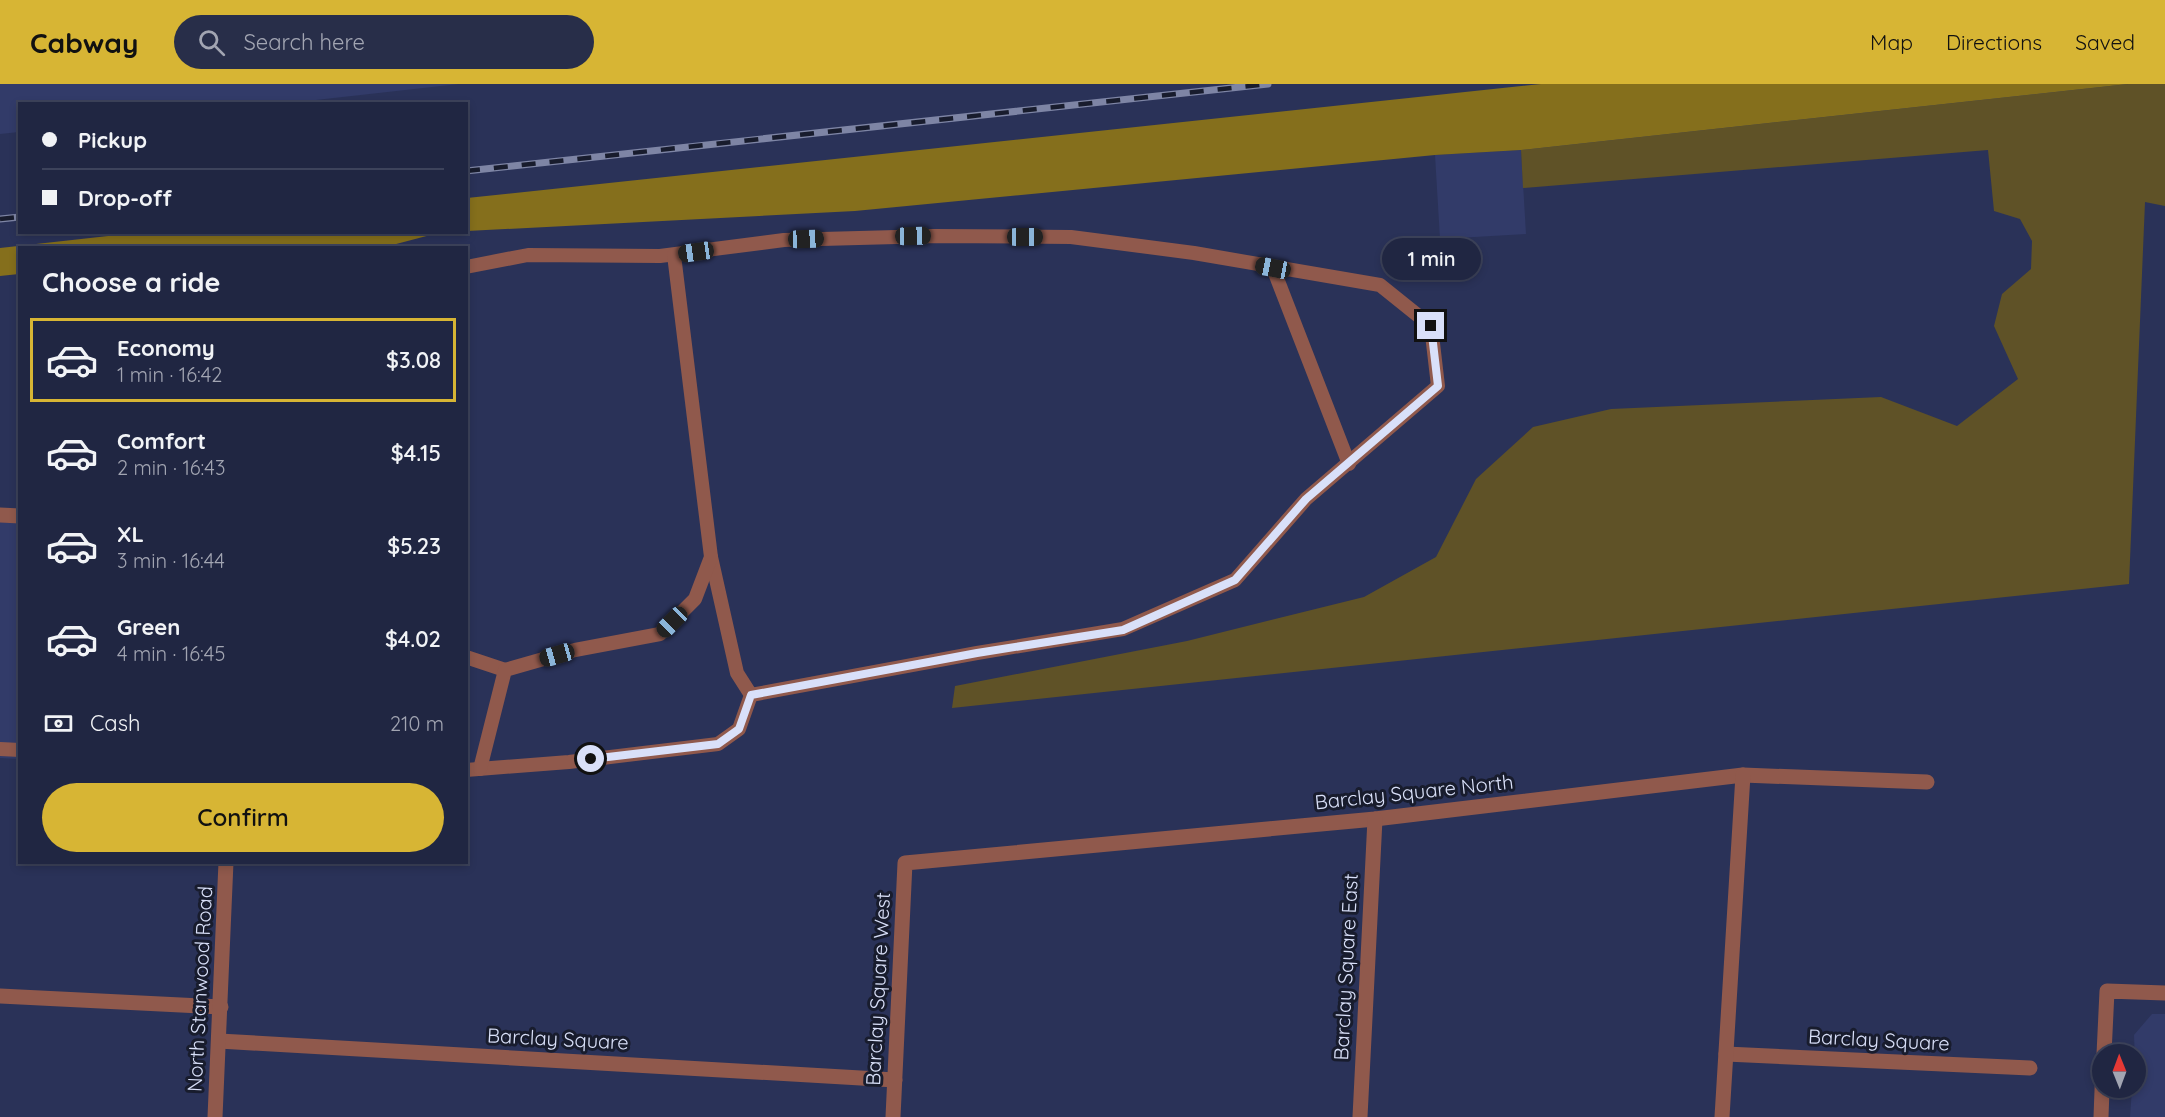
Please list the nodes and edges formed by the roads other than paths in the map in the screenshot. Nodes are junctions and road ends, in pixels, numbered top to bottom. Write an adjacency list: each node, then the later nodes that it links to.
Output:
1 (674, 255): 2 (lane); 3 (lane); 7 (lane)
2 (468, 267)
3 (1273, 268): 4 (lane); 4 (lane)
4 (1349, 464): 10 (lane)
5 (0, 515): 6 (street)
6 (18, 516)
7 (711, 557): 9 (lane); 10 (lane)
8 (468, 658): 9 (lane)
9 (505, 670): 13 (lane)
10 (751, 695): 13 (lane)
11 (0, 749): 12 (lane)
12 (18, 750)
13 (473, 770)
14 (1743, 775): 15 (street, Barclay Square North); 16 (street, Barclay Square North); 24 (street)
15 (1927, 782)
16 (1375, 819): 17 (street, Barclay Square North); 30 (street, Barclay Square East)
17 (905, 863): 26 (street, Barclay Square West)
18 (226, 864): 21 (street, North Stanwood Road)
19 (2165, 993): 23 (street)
20 (0, 996): 21 (street)
21 (221, 1007): 22 (street, North Stanwood Road)
22 (219, 1041): 26 (street, Barclay Square); 28 (street, North Stanwood Road)
23 (2104, 1044)
24 (1726, 1054): 25 (street, Barclay Square); 31 (street)
25 (2030, 1068)
26 (895, 1080): 29 (street, Barclay Square West)
27 (2102, 1098): 32 (street)
28 (215, 1117)
29 (893, 1117)
30 (1360, 1117)
31 (1722, 1117)
32 (2101, 1117)

